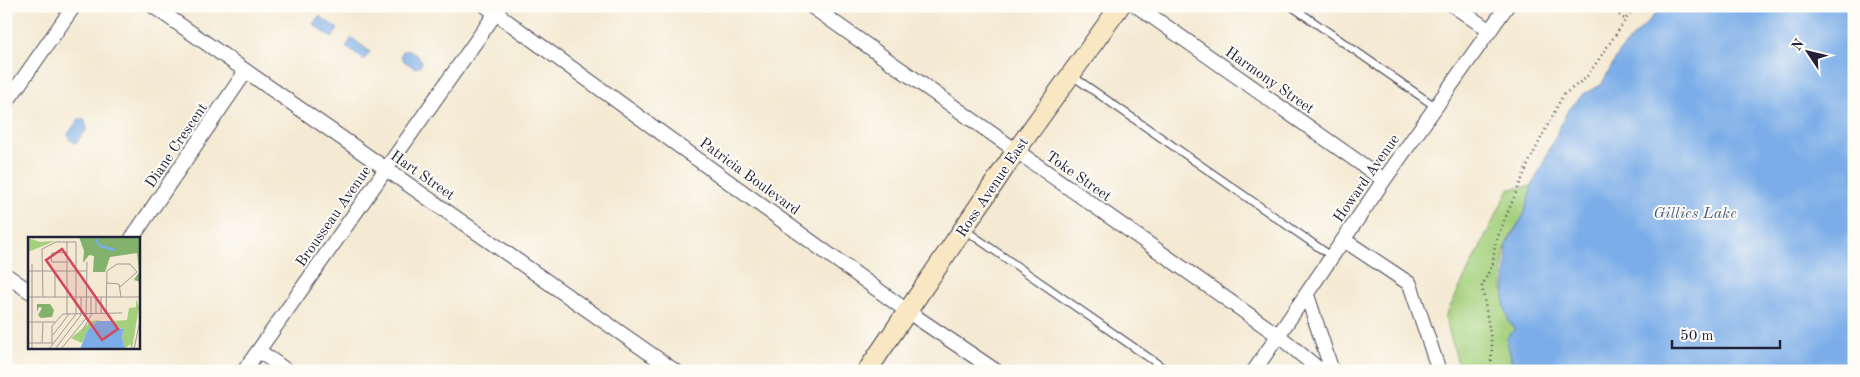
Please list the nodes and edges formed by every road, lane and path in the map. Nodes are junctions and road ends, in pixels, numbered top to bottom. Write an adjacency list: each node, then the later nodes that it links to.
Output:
1 (74, 6): 16 (street)
2 (153, 6): 14 (street, Hart Street)
3 (812, 6): 18 (street, Toke Street)
4 (1120, 6): 15 (main road, Ross Avenue East)
5 (1138, 6): 20 (street, Harmony Street)
6 (1291, 6): 17 (lane)
7 (1454, 6): 13 (street)
8 (1508, 6): 13 (street, Howard Avenue)
9 (1607, 6): 12 (path)
10 (1635, 6): 12 (path)
11 (494, 8): 19 (street, Brousseau Avenue); 28 (street, Patricia Boulevard)
12 (1626, 20): 41 (path)
13 (1490, 31): 17 (street, Howard Avenue)
14 (246, 71): 19 (street, Hart Street); 22 (street, Diane Crescent)
15 (1071, 74): 18 (main road, Ross Avenue East); 24 (lane)
16 (6, 103)
17 (1436, 107): 20 (street, Howard Avenue)
18 (1016, 151): 21 (main road, Ross Avenue East); 29 (street, Toke Street)
19 (385, 168): 30 (street, Brousseau Avenue); 33 (street, Hart Street)
20 (1384, 180): 23 (street, Howard Avenue)
21 (963, 229): 28 (main road, Ross Avenue East); 36 (lane)
22 (133, 237)
23 (1344, 240): 24 (street, Howard Avenue); 40 (street)
24 (1331, 256): 27 (street, Howard Avenue)
25 (6, 275): 26 (street)
26 (28, 290)
27 (1307, 295): 29 (street, Howard Avenue); 39 (street)
28 (907, 311): 34 (main road, Ross Avenue East); 35 (street, Patricia Boulevard)
29 (1279, 336): 37 (street, Howard Avenue); 38 (street, Toke Street)
30 (259, 351): 31 (street, Brousseau Avenue); 32 (street)
31 (244, 371)
32 (287, 371)
33 (675, 371)
34 (867, 371)
35 (996, 371)
36 (1168, 371)
37 (1254, 371)
38 (1321, 371)
39 (1332, 371)
40 (1439, 371)
41 (1490, 371)

